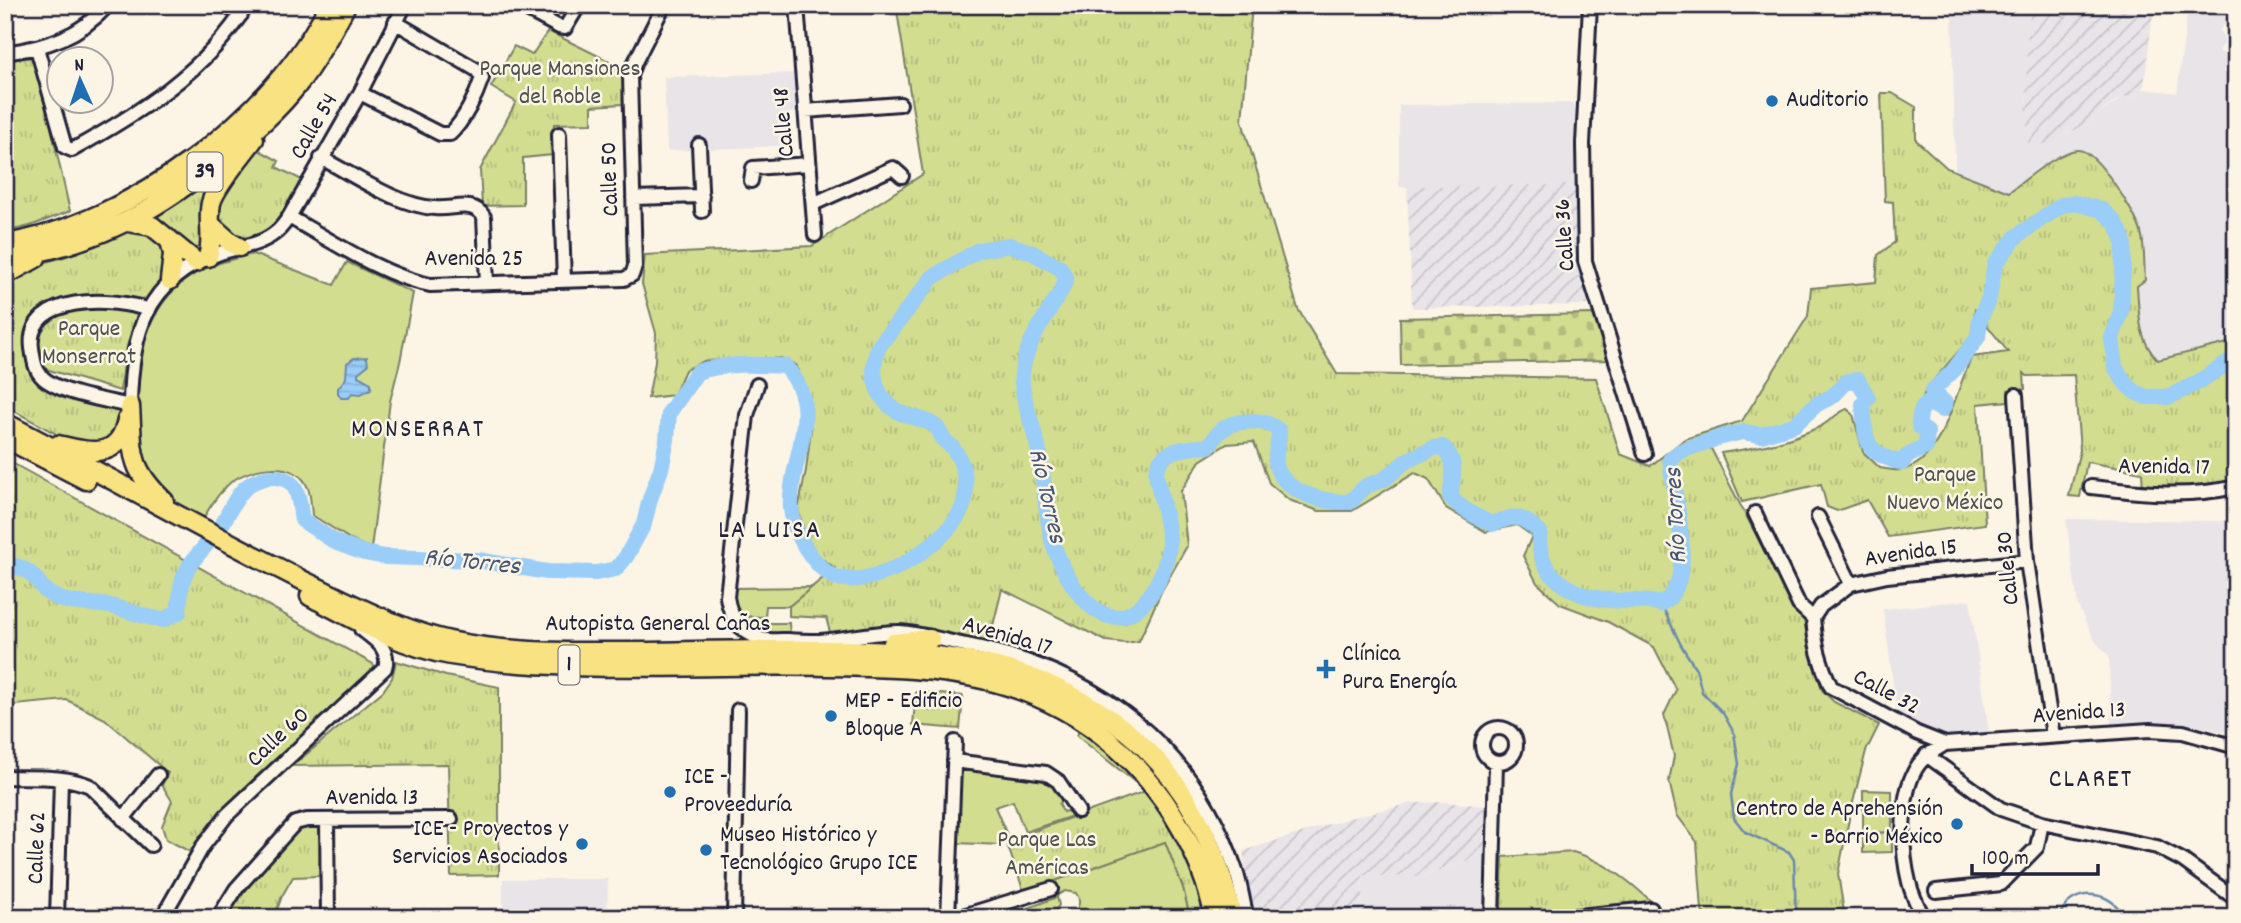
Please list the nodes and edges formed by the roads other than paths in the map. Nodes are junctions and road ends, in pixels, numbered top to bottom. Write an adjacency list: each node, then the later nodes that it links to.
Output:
1 (108, 5): 14 (street)
2 (224, 5): 12 (street)
3 (346, 5): 15 (highway, 39)
4 (352, 5): 15 (highway)
5 (404, 5): 13 (street, Calle 54)
6 (518, 5): 7 (street)
7 (579, 5)
8 (664, 5): 28 (street, Calle 50)
9 (797, 5): 19 (street, Calle 48)
10 (1590, 5): 54 (street, Calle 36)
11 (326, 9): 36 (highway, 39)
12 (244, 10): 14 (street)
13 (395, 22): 17 (street, Calle 54); 17 (street)
14 (37, 48): 16 (street)
15 (322, 50): 20 (highway, 39)
16 (5, 53)
17 (360, 93): 23 (street, Calle 54)
18 (900, 104): 19 (street)
19 (805, 111): 24 (street, Calle 48)
20 (268, 119): 32 (highway, 39); 33 (highway)
21 (559, 134): 44 (street)
22 (699, 145): 27 (street)
23 (321, 158): 31 (street, Calle 54); 45 (street)
24 (809, 164): 26 (street); 29 (street, Calle 48)
25 (902, 176): 29 (street)
26 (751, 181)
27 (702, 196): 28 (street); 30 (street)
28 (633, 198): 42 (street, Calle 50)
29 (813, 204): 34 (street, Calle 48)
30 (702, 211)
31 (289, 217): 37 (street, Calle 54); 45 (street, Avenida 25)
32 (128, 222): 35 (highway); 38 (highway, 39)
33 (212, 226): 37 (highway); 40 (highway)
34 (815, 235)
35 (170, 240): 40 (highway); 43 (highway)
36 (5, 243)
37 (239, 247): 40 (street, Calle 54)
38 (48, 251): 39 (highway, 39); 41 (highway)
39 (5, 258)
40 (202, 260): 43 (street, Calle 54)
41 (5, 275)
42 (632, 275): 44 (street, Avenida 25)
43 (170, 280): 46 (street)
44 (564, 281): 45 (street, Avenida 25)
45 (487, 283)
46 (149, 310): 49 (street); 49 (street)
47 (757, 385): 65 (street, Avenida 17)
48 (2016, 395): 61 (street, Calle 30)
49 (130, 406): 53 (highway); 59 (highway)
50 (5, 416): 53 (highway)
51 (5, 423): 53 (highway, Autopista General Cañas / 1)
52 (5, 438): 59 (highway, Autopista General Cañas / 1)
53 (34, 438): 59 (highway, Autopista General Cañas / 1)
54 (1645, 454)
55 (2091, 487): 56 (street, Avenida 17)
56 (2236, 487)
57 (1755, 513): 64 (street, Calle 32)
58 (1818, 517): 62 (street)
59 (182, 521): 60 (highway, Autopista General Cañas / 1)
60 (225, 547): 63 (highway, Autopista General Cañas / 1); 66 (highway, Autopista General Cañas / 1)
61 (2027, 561): 62 (street, Avenida 15); 68 (street, Calle 30)
62 (1851, 584): 64 (street, Avenida 15)
63 (332, 608): 90 (street, Calle 60); 96 (highway, Autopista General Cañas / 1)
64 (1813, 618): 70 (street, Calle 32)
65 (930, 639): 66 (highway); 98 (street, Avenida 17)
66 (838, 650): 97 (highway, Autopista General Cañas / 1)
67 (738, 710): 93 (street)
68 (2053, 736): 70 (street, Avenida 13); 71 (street, Avenida 13)
69 (955, 742): 73 (street)
70 (1945, 744): 72 (street, Avenida 13)
71 (2236, 747)
72 (1926, 755): 82 (street); 100 (street)
73 (954, 761): 78 (street); 94 (street)
74 (1496, 762): 99 (street)
75 (158, 775): 79 (street)
76 (5, 777): 77 (street)
77 (61, 780): 79 (street); 89 (street, Calle 62)
78 (1079, 811)
79 (123, 819): 83 (street)
80 (451, 819): 81 (street, Avenida 13)
81 (327, 820): 91 (street, Avenida 13); 92 (street)
82 (2042, 823): 85 (street); 86 (street)
83 (151, 845)
84 (1051, 889): 95 (street)
85 (1936, 891)
86 (2236, 899)
87 (1654, 915): 88 (street)
88 (1563, 917)
89 (57, 918)
90 (162, 918)
91 (218, 918)
92 (328, 918)
93 (734, 918)
94 (948, 918)
95 (956, 918)
96 (1215, 918)
97 (1232, 918)
98 (1247, 918)
99 (1492, 918)
100 (1924, 918)

